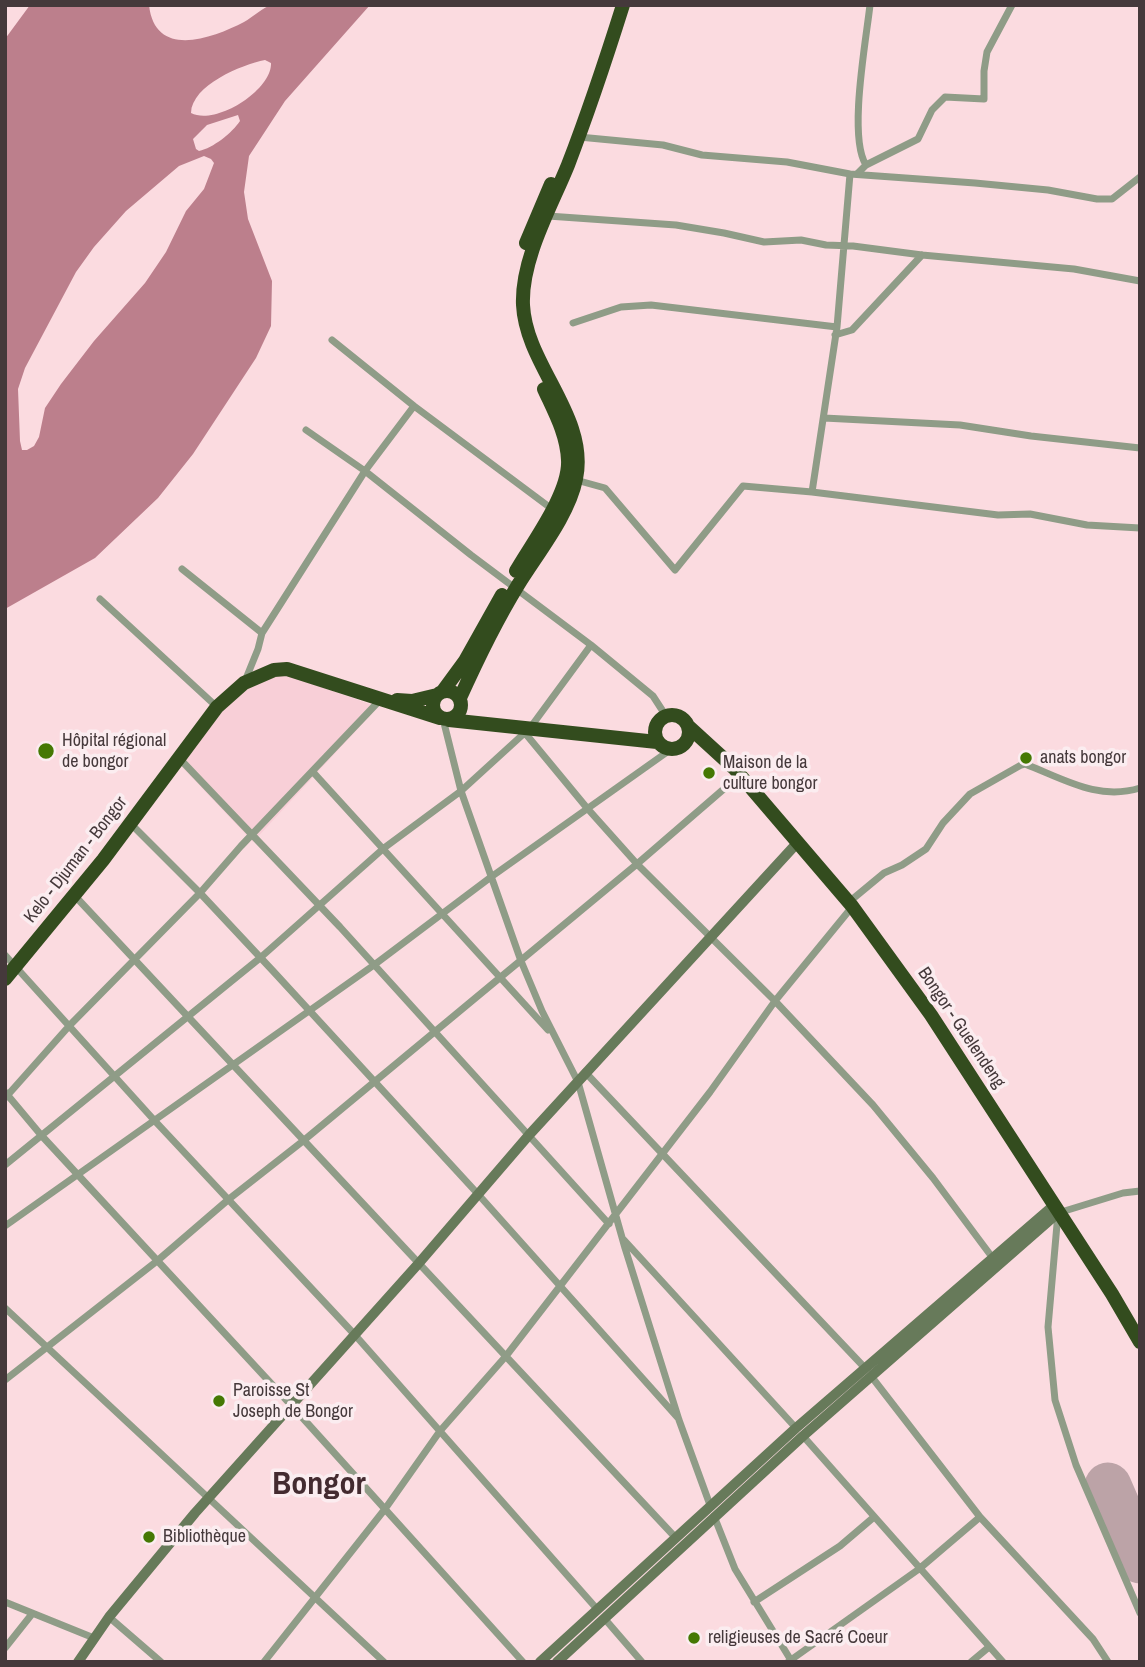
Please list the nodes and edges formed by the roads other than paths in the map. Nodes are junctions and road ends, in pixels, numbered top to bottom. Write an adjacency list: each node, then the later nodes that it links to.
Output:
1 (623, 5): 4 (highway)
2 (870, 5): 6 (street)
3 (1012, 5): 6 (street)
4 (596, 84): 5 (highway); 23 (highway)
5 (578, 137): 7 (street); 9 (highway)
6 (866, 164): 7 (street)
7 (853, 174): 8 (street); 10 (street)
8 (1140, 177)
9 (548, 216): 10 (street); 21 (highway)
10 (843, 246): 11 (street); 14 (street)
11 (922, 255): 12 (street); 14 (street)
12 (1140, 281)
13 (573, 323): 14 (street)
14 (836, 331): 17 (street)
15 (332, 340): 16 (street)
16 (414, 406): 20 (street); 23 (street)
17 (824, 418): 19 (street); 22 (street)
18 (306, 430): 20 (street)
19 (1140, 448)
20 (365, 471): 26 (street); 28 (street)
21 (576, 480): 22 (street); 26 (highway)
22 (812, 492): 24 (street)
23 (552, 509): 26 (highway)
24 (1140, 528)
25 (181, 569): 28 (street)
26 (512, 586): 29 (street); 31 (highway); 33 (highway)
27 (100, 599): 34 (street)
28 (261, 633): 30 (street)
29 (592, 645): 36 (street); 39 (street)
30 (244, 682): 32 (highway, Kelo - Djuman - Bongor); 34 (highway, Kelo - Djuman - Bongor)
31 (440, 693): 32 (highway, Kelo - Djuman - Bongor); 33 (highway); 35 (highway)
32 (382, 699): 35 (highway, Kelo - Djuman - Bongor); 45 (street)
33 (460, 699): 35 (highway); 37 (highway, Kelo - Djuman - Bongor)
34 (217, 707): 44 (highway, Kelo - Djuman - Bongor)
35 (444, 719): 37 (highway, Kelo - Djuman - Bongor); 48 (street)
36 (662, 719): 38 (highway); 40 (highway); 41 (highway)
37 (508, 724): 39 (highway, Kelo - Djuman - Bongor)
38 (688, 726): 42 (highway); 43 (highway, Bongor - Guelendeng)
39 (528, 730): 40 (highway, Kelo - Djuman - Bongor); 48 (street); 49 (street)
40 (622, 738): 41 (highway, Kelo - Djuman - Bongor)
41 (657, 741): 42 (highway)
42 (677, 748): 43 (highway); 49 (street)
43 (722, 755): 46 (highway, Bongor - Guelendeng)
44 (178, 758): 50 (highway, Kelo - Djuman - Bongor); 51 (street)
45 (313, 772): 51 (street); 53 (street)
46 (740, 775): 52 (highway, Bongor - Guelendeng); 54 (street)
47 (1140, 788): 58 (street)
48 (461, 791): 53 (street); 55 (street)
49 (587, 808): 54 (street); 55 (street)
50 (131, 824): 56 (street); 57 (highway, Kelo - Djuman - Bongor)
51 (253, 834): 56 (street); 59 (street)
52 (798, 842): 58 (highway, Bongor - Guelendeng); 61 (main road)
53 (384, 848): 59 (street); 60 (street)
54 (637, 864): 61 (street); 65 (street)
55 (491, 877): 60 (street); 65 (street)
56 (200, 893): 63 (street); 64 (street)
57 (75, 896): 64 (street); 67 (highway, Kelo - Djuman - Bongor)
58 (851, 904): 70 (street); 91 (highway, Bongor - Guelendeng)
59 (320, 906): 63 (street); 66 (street)
60 (443, 914): 66 (street); 68 (street)
61 (712, 938): 70 (street); 78 (main road)
62 (5, 955): 67 (street)
63 (260, 958): 71 (street); 72 (street)
64 (133, 961): 72 (street); 73 (street)
65 (521, 961): 68 (street); 75 (street)
66 (374, 965): 71 (street); 74 (street)
67 (17, 966): 69 (highway, Kelo - Djuman - Bongor); 73 (street)
68 (500, 977): 74 (street); 75 (street)
69 (5, 979)
70 (775, 1001): 85 (street); 96 (street)
71 (309, 1012): 76 (street); 79 (street)
72 (188, 1016): 76 (street); 77 (street)
73 (70, 1025): 77 (street); 80 (street)
74 (433, 1032): 79 (street); 83 (street)
75 (555, 1038): 78 (street)
76 (232, 1065): 81 (street); 84 (street)
77 (116, 1076): 81 (street); 82 (street)
78 (582, 1077): 83 (main road); 85 (street); 92 (street)
79 (374, 1083): 84 (street); 89 (street)
80 (6, 1095): 82 (street)
81 (154, 1120): 87 (street); 90 (street)
82 (41, 1135): 86 (street); 87 (street)
83 (529, 1135): 89 (main road); 93 (street)
84 (303, 1141): 90 (street); 98 (street)
85 (661, 1153): 92 (street); 105 (street)
86 (5, 1165)
87 (78, 1174): 94 (street); 97 (street)
88 (1140, 1191): 91 (street)
89 (477, 1193): 98 (main road); 99 (street)
90 (229, 1199): 97 (street); 101 (street)
91 (1056, 1210): 96 (main road); 102 (highway, Bongor - Guelendeng); 105 (main road); 123 (street)
92 (615, 1216): 93 (street); 95 (street)
93 (609, 1224): 99 (street)
94 (5, 1226)
95 (622, 1237): 108 (street); 110 (street)
96 (992, 1257): 105 (main road)
97 (157, 1261): 103 (street); 107 (street)
98 (419, 1263): 101 (main road); 104 (street)
99 (561, 1286): 104 (street); 108 (street)
100 (5, 1308): 103 (street)
101 (355, 1335): 107 (main road); 109 (street)
102 (1140, 1342)
103 (48, 1347): 106 (street); 111 (street)
104 (506, 1356): 109 (street); 116 (street)
105 (868, 1372): 110 (main road); 115 (street)
106 (5, 1380)
107 (291, 1405): 111 (main road); 112 (street)
108 (679, 1420): 113 (street)
109 (440, 1431): 112 (street); 122 (street)
110 (800, 1432): 113 (main road); 114 (street)
111 (209, 1498): 119 (street); 125 (main road)
112 (385, 1509): 119 (street); 135 (street)
113 (712, 1510): 116 (main road); 118 (main road); 121 (street)
114 (874, 1517): 117 (street); 121 (street)
115 (980, 1517): 117 (street); 141 (street)
116 (675, 1537): 118 (main road)
117 (919, 1569): 127 (street); 130 (street)
118 (640, 1576): 122 (main road)
119 (313, 1597): 133 (street); 134 (street)
120 (5, 1602): 124 (street)
121 (754, 1602): 130 (street)
122 (601, 1613): 129 (street); 136 (main road); 137 (main road)
123 (1140, 1613)
124 (32, 1614): 126 (street); 128 (street)
125 (110, 1617): 126 (main road); 132 (street)
126 (94, 1638): 131 (main road)
127 (989, 1647): 139 (street); 140 (street)
128 (5, 1648)
129 (640, 1659): 138 (street)
130 (790, 1661)
131 (78, 1662)
132 (161, 1662)
133 (264, 1662)
134 (384, 1662)
135 (523, 1662)
136 (540, 1662)
137 (557, 1662)
138 (629, 1662)
139 (971, 1662)
140 (1003, 1662)
141 (1108, 1662)

